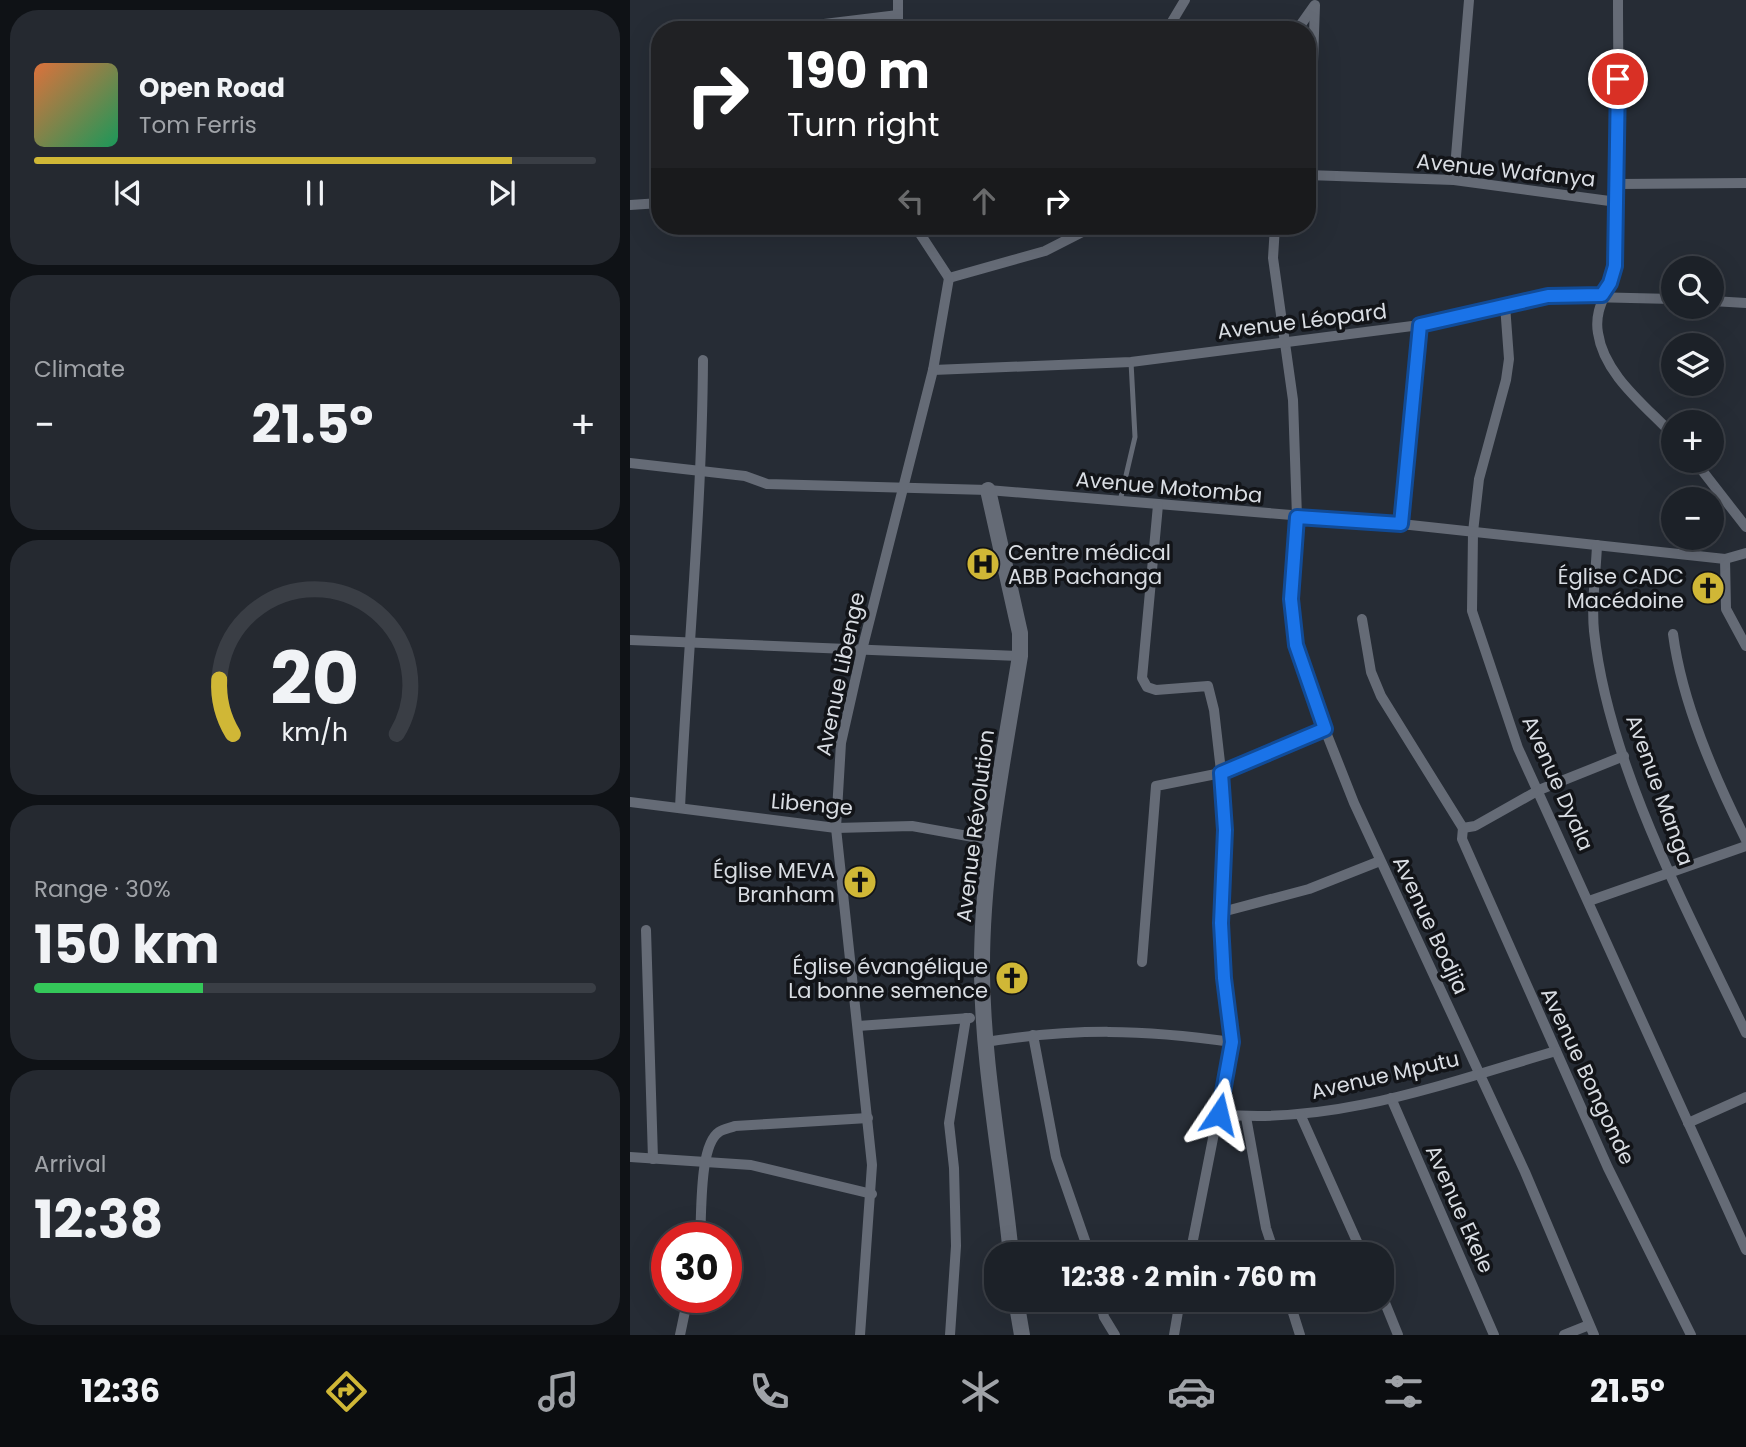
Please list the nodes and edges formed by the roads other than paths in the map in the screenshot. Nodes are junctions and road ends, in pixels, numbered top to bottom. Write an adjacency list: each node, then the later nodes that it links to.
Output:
1 (898, 0): 6 (street)
2 (1185, 0): 9 (street)
3 (1469, 0): 13 (street)
4 (1618, 0): 15 (street)
5 (1316, 2): 10 (street); 11 (street)
6 (898, 15): 7 (street); 8 (street)
7 (849, 21)
8 (898, 21)
9 (1172, 21)
10 (1303, 21)
11 (1315, 21)
12 (1316, 175): 13 (street, Avenue Wafanya)
13 (1454, 180): 16 (street, Avenue Wafanya)
14 (1746, 183): 15 (street)
15 (1619, 184): 16 (street)
16 (1617, 202): 23 (street)
17 (651, 204): 18 (street)
18 (630, 205)
19 (921, 235): 22 (street)
20 (1076, 235): 22 (street)
21 (1274, 235): 29 (street, Avenue Bodjia)
22 (949, 278): 32 (street, Avenue Libenge)
23 (1602, 295): 24 (street, Avenue Léopard); 27 (street, Avenue Léopard); 33 (street)
24 (1661, 298)
25 (1724, 302): 26 (street)
26 (1746, 303)
27 (1505, 305): 28 (street, Avenue Léopard); 44 (street, Avenue Dyala)
28 (1420, 325): 29 (street, Avenue Léopard); 42 (street)
29 (1284, 343): 31 (street, Avenue Léopard); 41 (street, Avenue Bodjia)
30 (703, 360): 35 (street)
31 (1131, 362): 32 (street, Avenue Léopard); 39 (lane)
32 (933, 370): 37 (street, Avenue Libenge)
33 (1661, 422)
34 (630, 463): 35 (street, Avenue Motomba)
35 (702, 470): 37 (street, Avenue Motomba); 51 (street)
36 (1704, 473): 43 (street)
37 (903, 486): 38 (street, Avenue Motomba); 53 (street, Avenue Libenge)
38 (988, 490): 39 (street, Avenue Motomba); 54 (street, Avenue Révolution)
39 (1120, 502): 40 (street, Avenue Motomba)
40 (1158, 505): 41 (street, Avenue Motomba); 57 (street)
41 (1297, 517): 42 (street, Avenue Motomba); 55 (street, Avenue Bodjia)
42 (1401, 524): 44 (street, Avenue Motomba)
43 (1746, 527)
44 (1473, 532): 45 (street, Avenue Motomba); 58 (street, Avenue Dyala)
45 (1597, 545): 47 (street, Avenue Motomba); 56 (street, Avenue Manga)
46 (1746, 553): 47 (street, Avenue Motomba)
47 (1725, 559): 52 (street)
48 (1362, 619): 62 (street, Avenue Bongonde)
49 (1673, 634): 64 (street)
50 (630, 640): 51 (street)
51 (688, 643): 53 (street); 60 (street)
52 (1746, 646)
53 (862, 650): 54 (street); 61 (street, Avenue Libenge)
54 (1020, 656): 63 (street, Avenue Révolution)
55 (1325, 729): 57 (street); 66 (street, Avenue Bodjia)
56 (1624, 756): 58 (street); 67 (street, Avenue Manga)
57 (1221, 773): 69 (street); 71 (street)
58 (1539, 790): 62 (street); 68 (street, Avenue Dyala)
59 (630, 802): 60 (street, Libenge)
60 (680, 808): 61 (street, Libenge)
61 (836, 828): 63 (street, Libenge); 73 (street, Avenue Libenge)
62 (1463, 828): 78 (street, Avenue Bongonde)
63 (990, 840): 72 (street, Avenue Révolution)
64 (1746, 840)
65 (1746, 846): 67 (street)
66 (1380, 861): 69 (street); 79 (street, Avenue Bodjia)
67 (1669, 873): 68 (street); 74 (street, Avenue Manga)
68 (1589, 901): 86 (street, Avenue Dyala)
69 (1222, 912): 77 (street)
70 (646, 930): 88 (street)
71 (1142, 962)
72 (975, 1017): 73 (street); 76 (street, Avenue Révolution); 107 (street)
73 (858, 1027): 85 (street, Avenue Libenge)
74 (1746, 1033)
75 (1033, 1035): 76 (street); 77 (street); 93 (street)
76 (986, 1042): 92 (street, Avenue Révolution)
77 (1232, 1042): 82 (street)
78 (1556, 1051): 79 (street, Avenue Mputu); 115 (street, Avenue Bongonde)
79 (1479, 1074): 81 (street, Avenue Mputu); 104 (street, Avenue Bodjia)
80 (1746, 1097): 86 (street)
81 (1391, 1098): 83 (street, Avenue Mputu); 113 (street, Avenue Ekele)
82 (1219, 1114): 84 (street, Avenue Mputu); 94 (street)
83 (1300, 1114): 84 (street, Avenue Mputu); 96 (street)
84 (1246, 1117): 95 (street)
85 (869, 1118): 89 (street); 90 (street, Avenue Libenge)
86 (1688, 1123): 97 (street, Avenue Dyala)
87 (630, 1157): 88 (street)
88 (653, 1159): 89 (street)
89 (706, 1162): 90 (street); 91 (street)
90 (872, 1194): 106 (street, Avenue Libenge)
91 (701, 1222)
92 (1009, 1242)
93 (1085, 1242)
94 (1193, 1242)
95 (1271, 1242)
96 (1357, 1242)
97 (1746, 1250)
98 (1018, 1312): 108 (street)
99 (1103, 1312): 109 (street)
100 (1179, 1312): 110 (street)
101 (1293, 1312): 111 (street)
102 (1389, 1312): 112 (street)
103 (685, 1313): 105 (street)
104 (1592, 1330): 114 (street)
105 (680, 1335)
106 (860, 1335)
107 (950, 1335)
108 (1022, 1335)
109 (1115, 1335)
110 (1174, 1335)
111 (1300, 1335)
112 (1398, 1335)
113 (1494, 1335)
114 (1564, 1335)
115 (1691, 1335)

